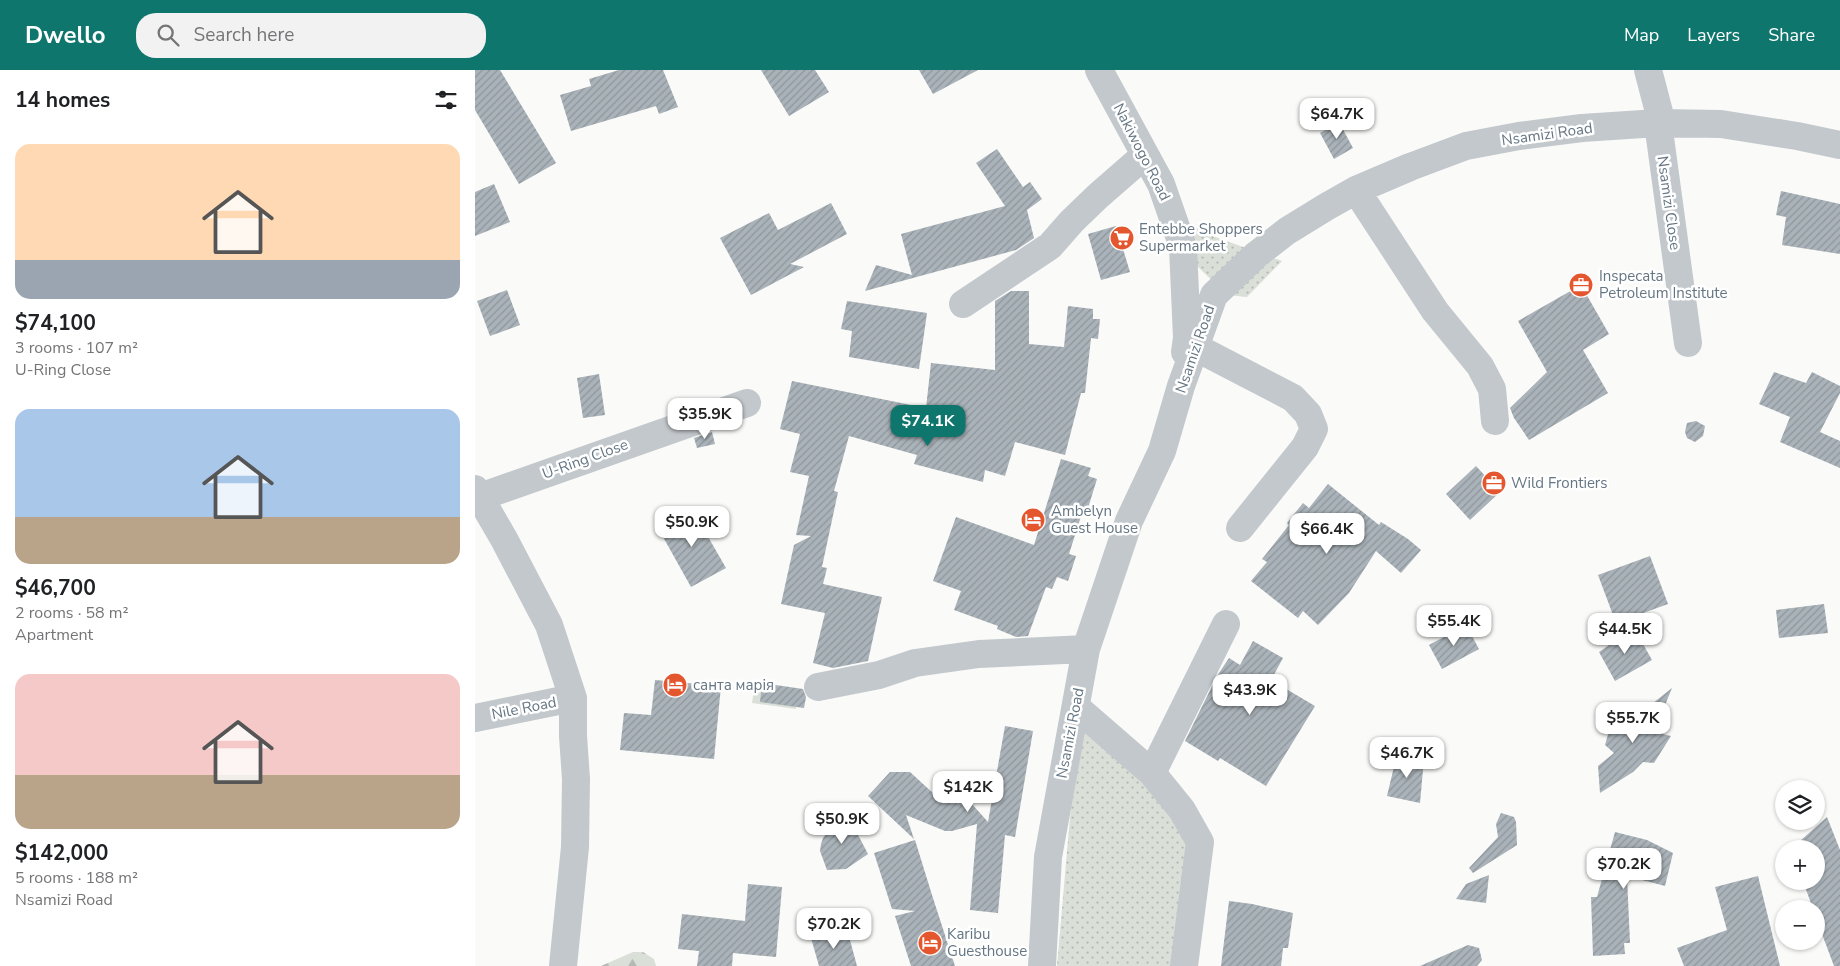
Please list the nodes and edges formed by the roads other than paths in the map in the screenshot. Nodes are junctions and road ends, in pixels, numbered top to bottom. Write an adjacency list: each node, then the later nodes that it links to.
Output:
1 (1099, 70): 5 (street, Nakiwogo Road)
2 (1648, 70): 3 (street, Nsamizi Close)
3 (1658, 123): 4 (street, Nsamizi Road); 6 (street, Nsamizi Road); 10 (street, Nsamizi Close)
4 (1840, 145)
5 (1145, 155): 7 (street, Nakiwogo Road); 9 (street)
6 (1357, 190): 8 (street, Nsamizi Road); 14 (street)
7 (1183, 247): 8 (street); 12 (street, Nakiwogo Road)
8 (1214, 295): 11 (street, Nsamizi Road)
9 (963, 304)
10 (1688, 343)
11 (1195, 347): 12 (street, Nsamizi Road); 16 (street)
12 (1181, 386): 18 (street, Nsamizi Road)
13 (747, 403): 15 (street, U-Ring Close)
14 (1495, 421)
15 (477, 493): 20 (street)
16 (1240, 528)
17 (1226, 624): 23 (street)
18 (1086, 649): 19 (street); 21 (street, Nsamizi Road)
19 (818, 687)
20 (573, 698): 22 (street, Nile Road); 24 (street)
21 (1076, 707): 23 (street); 25 (street, Nsamizi Road)
22 (475, 718)
23 (1152, 773): 26 (street)
24 (563, 966)
25 (1042, 966)
26 (1184, 966)

